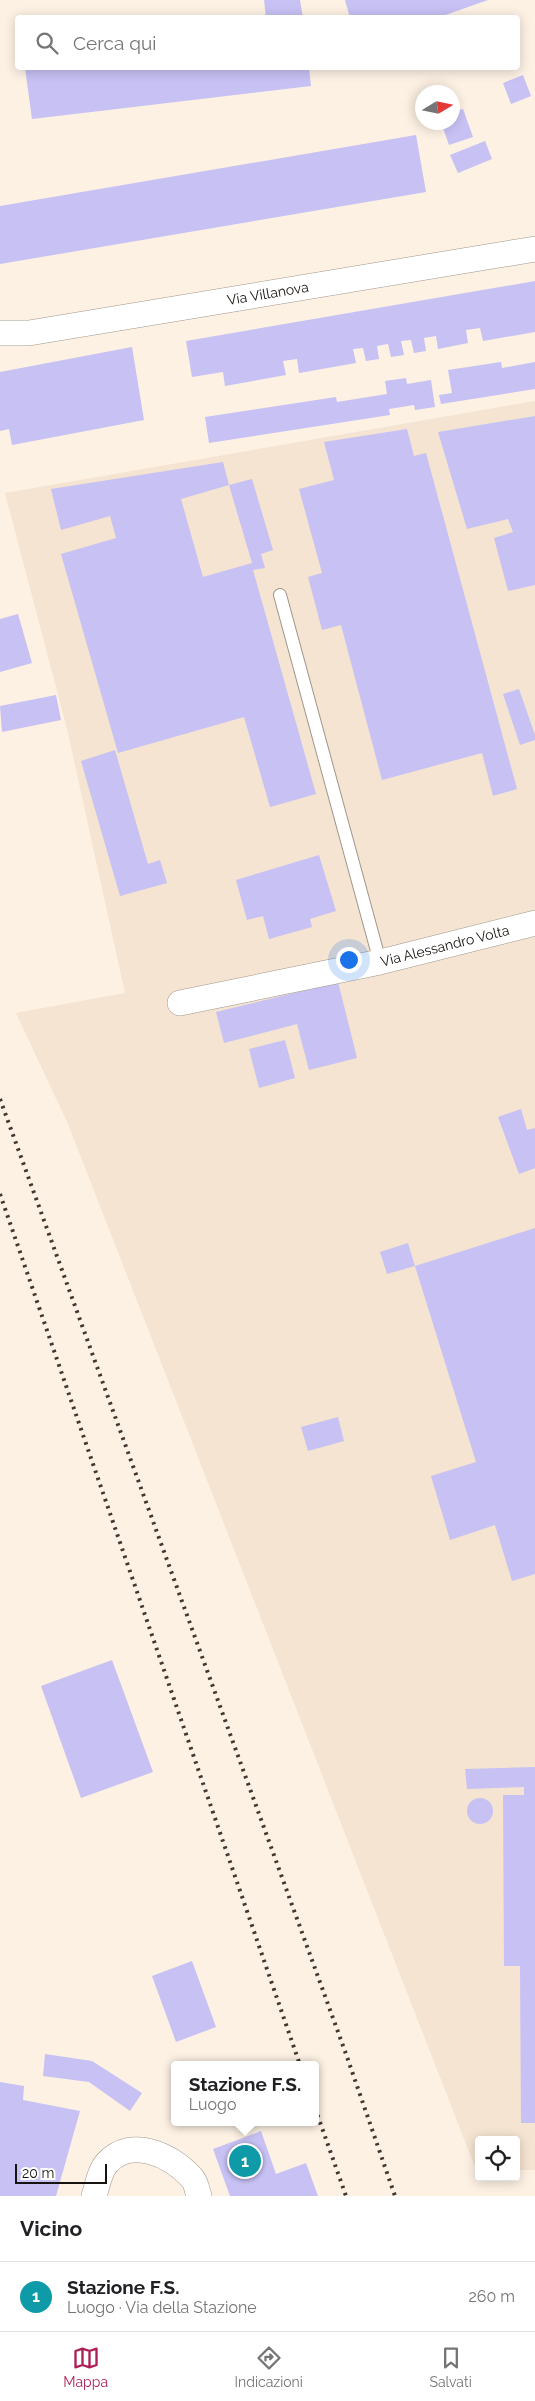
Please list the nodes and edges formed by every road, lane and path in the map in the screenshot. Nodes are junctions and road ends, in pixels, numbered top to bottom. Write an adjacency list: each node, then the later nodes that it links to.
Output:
1 (535, 249): 2 (street, Via Villanova)
2 (0, 333)
3 (280, 595): 5 (lane)
4 (535, 923): 5 (street, Via Alessandro Volta)
5 (380, 962): 6 (street, Via Alessandro Volta)
6 (180, 1003)
7 (94, 2196): 8 (street)
8 (199, 2196)

